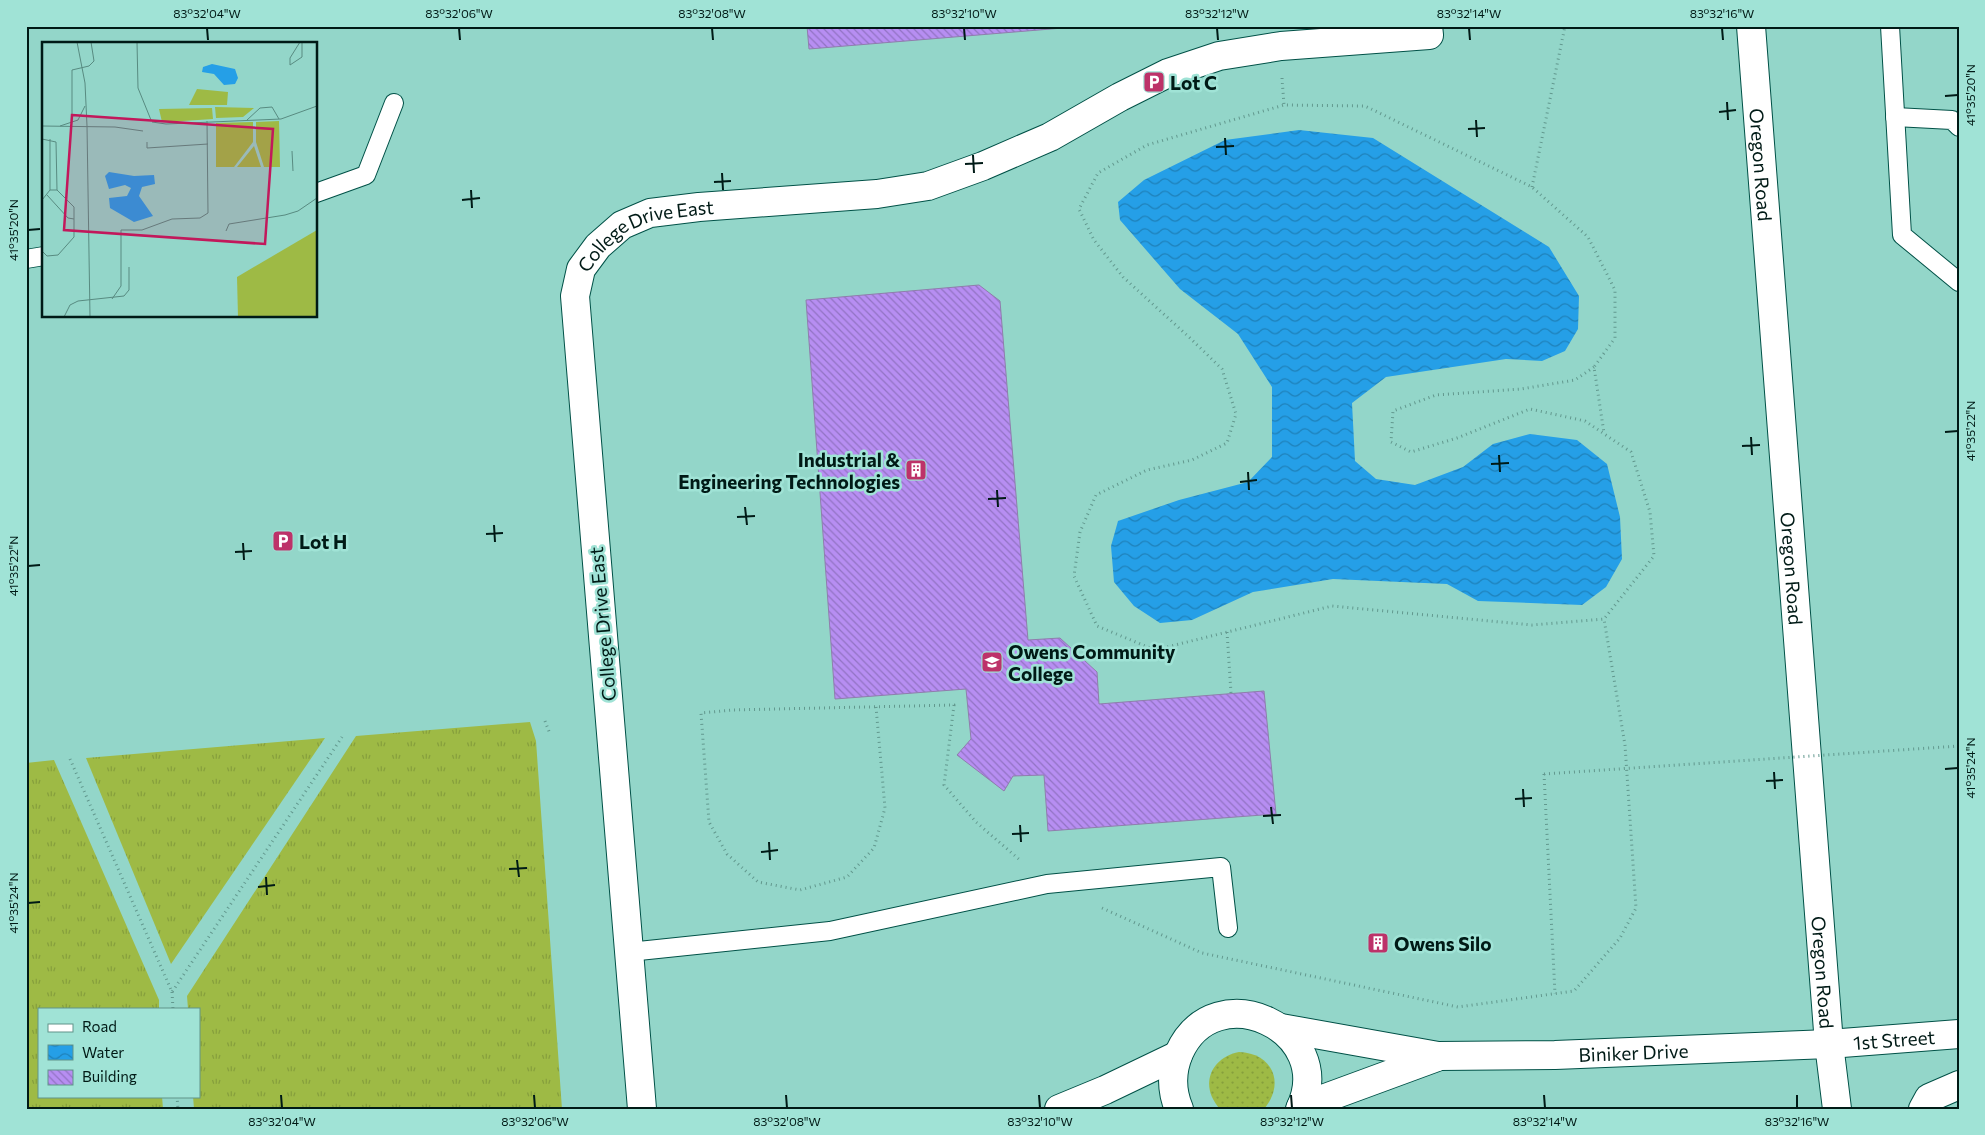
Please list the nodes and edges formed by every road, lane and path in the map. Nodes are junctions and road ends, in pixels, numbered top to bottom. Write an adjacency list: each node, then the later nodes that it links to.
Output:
1 (1428, 26): 27 (street, College Drive East)
2 (1565, 26): 8 (path)
3 (1751, 26): 33 (street, Oregon Road)
4 (1890, 26): 6 (lane)
5 (394, 103): 9 (lane)
6 (1895, 117): 7 (lane); 12 (lane)
7 (1959, 126)
8 (1532, 187): 13 (path); 16 (path)
9 (318, 192)
10 (42, 256): 11 (lane)
11 (26, 260)
12 (1959, 282)
13 (1594, 367): 14 (path); 14 (path)
14 (1604, 433): 15 (path)
15 (1604, 619): 16 (path); 29 (path)
16 (1228, 632): 17 (path)
17 (1231, 693)
18 (876, 707): 18 (path); 24 (path)
19 (545, 721): 20 (path)
20 (550, 734)
21 (342, 737): 28 (path)
22 (1959, 746): 29 (path, bridge)
23 (70, 759): 28 (path)
24 (1047, 884): 26 (lane); 27 (lane)
25 (1093, 904): 29 (path)
26 (1228, 928)
27 (629, 952): 38 (street, College Drive East)
28 (172, 992): 30 (path)
29 (1555, 994)
30 (173, 1008)
31 (1281, 1028): 34 (street); 35 (street, Biniker Drive); 37 (street)
32 (1959, 1034): 33 (street, 1st Street)
33 (1830, 1044): 35 (street, Biniker Drive); 41 (street, Oregon Road)
34 (1178, 1055): 39 (street); 40 (street)
35 (1438, 1056): 37 (street, Biniker Drive)
36 (1959, 1085): 42 (street)
37 (1300, 1108)
38 (642, 1109)
39 (1059, 1109)
40 (1179, 1109)
41 (1837, 1109)
42 (1923, 1109)

